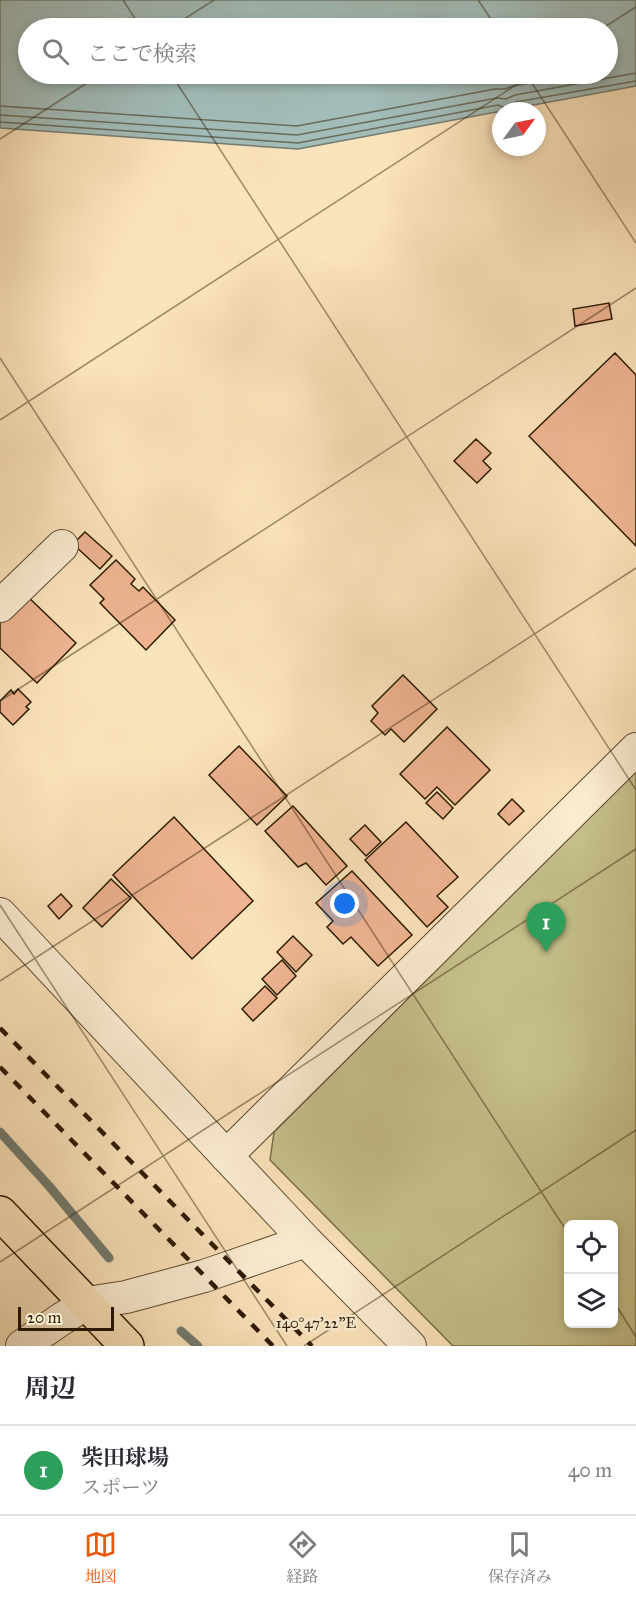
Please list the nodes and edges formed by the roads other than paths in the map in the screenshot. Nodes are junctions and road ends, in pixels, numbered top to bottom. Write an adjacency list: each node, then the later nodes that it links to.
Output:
1 (62, 546): 2 (street)
2 (0, 606)
3 (636, 749): 5 (street)
4 (0, 914): 5 (street)
5 (226, 1156): 7 (street)
6 (0, 1213): 8 (main road)
7 (306, 1241): 8 (street); 11 (street)
8 (87, 1303): 9 (street); 10 (main road)
9 (22, 1346)
10 (127, 1346)
11 (410, 1346)

